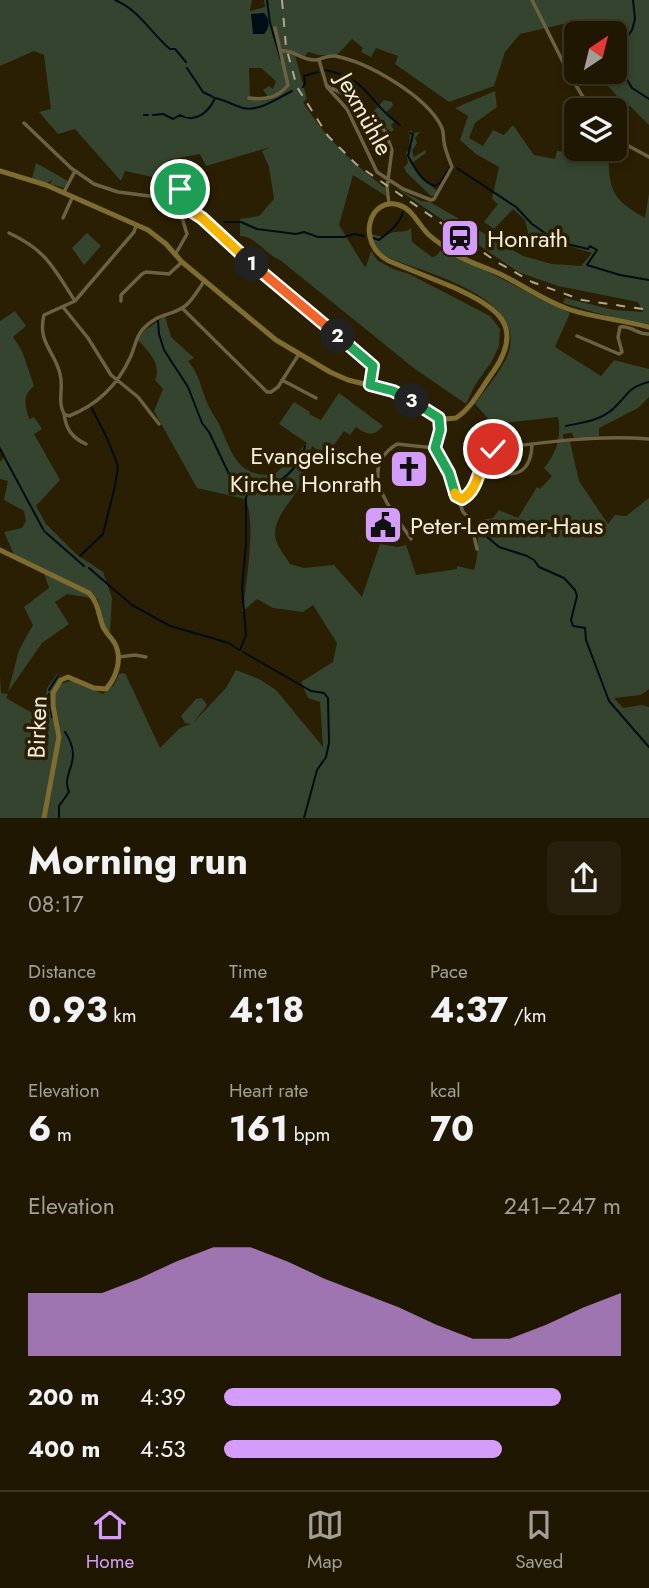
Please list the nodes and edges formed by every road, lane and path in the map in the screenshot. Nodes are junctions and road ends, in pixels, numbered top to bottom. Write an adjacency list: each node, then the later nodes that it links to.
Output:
1 (532, 0): 7 (street)
2 (275, 28): 3 (street)
3 (280, 51): 4 (street, Jexmühle); 6 (street)
4 (319, 60): 5 (street, Jexmühle); 14 (street, Jexmühle)
5 (326, 85): 14 (street, Jexmühle); 14 (street)
6 (249, 98)
7 (584, 98)
8 (24, 123): 12 (street)
9 (627, 145): 10 (street)
10 (649, 156)
11 (0, 171): 15 (street)
12 (75, 171): 15 (street); 17 (street)
13 (160, 180): 17 (street)
14 (388, 180): 18 (street, Jexmühle)
15 (64, 194): 16 (street)
16 (72, 198): 19 (street); 20 (street)
17 (180, 204): 22 (street); 35 (street)
18 (389, 204): 29 (street); 38 (street)
19 (62, 218)
20 (136, 226): 22 (street); 25 (street)
21 (9, 233): 25 (street)
22 (175, 255): 23 (street)
23 (182, 262): 24 (street); 26 (street)
24 (205, 280): 28 (street); 32 (street)
25 (75, 301): 27 (street)
26 (121, 301)
27 (63, 307): 33 (street); 37 (street)
28 (182, 308): 33 (street); 34 (street)
29 (649, 327)
30 (649, 334): 31 (street)
31 (577, 336)
32 (299, 354): 34 (street); 35 (street)
33 (119, 380): 37 (street); 39 (street)
34 (282, 380): 36 (street)
35 (370, 385): 38 (street)
36 (316, 398)
37 (64, 414): 41 (street)
38 (439, 418): 43 (street)
39 (159, 424)
40 (649, 439): 42 (street)
41 (86, 444)
42 (532, 444): 44 (street); 44 (street)
43 (435, 448): 45 (street); 46 (street)
44 (481, 468): 45 (street)
45 (459, 498): 47 (street)
46 (411, 539)
47 (477, 549)
48 (0, 550): 49 (street)
49 (119, 657): 50 (street); 51 (street, Birken)
50 (146, 657)
51 (44, 818)

